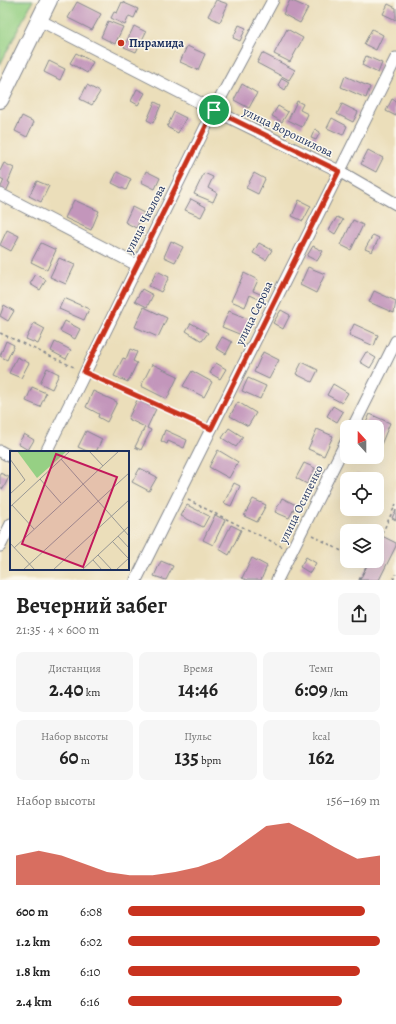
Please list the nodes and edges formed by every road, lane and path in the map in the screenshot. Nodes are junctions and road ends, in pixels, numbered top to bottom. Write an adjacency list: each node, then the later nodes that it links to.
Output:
1 (49, 0): 3 (street)
2 (273, 0): 6 (street, улица Чкалова)
3 (39, 20): 5 (street); 6 (street, улица Ворошилова)
4 (396, 58): 7 (street, улица Серова)
5 (0, 100)
6 (214, 110): 7 (street, улица Ворошилова); 10 (street, улица Чкалова)
7 (339, 171): 9 (street, улица Ворошилова); 15 (street, улица Серова)
8 (0, 194): 10 (street)
9 (396, 204)
10 (137, 265): 13 (street, улица Чкалова)
11 (0, 333): 13 (path)
12 (396, 341): 14 (street)
13 (84, 372): 15 (path); 17 (street, улица Чкалова)
14 (356, 420)
15 (211, 429): 20 (street, улица Серова)
16 (0, 451): 19 (street)
17 (46, 451)
18 (340, 454): 24 (street, улица Осипенко)
19 (10, 456)
20 (179, 496): 27 (path); 30 (street, улица Серова)
21 (396, 504): 23 (path)
22 (10, 526): 25 (street)
23 (384, 529)
24 (302, 530): 26 (path); 27 (street, улица Осипенко)
25 (0, 546)
26 (340, 550)
27 (292, 551): 31 (street, улица Осипенко)
28 (365, 568): 32 (path)
29 (396, 574): 33 (path)
30 (136, 580)
31 (277, 580)
32 (359, 580)
33 (393, 580)

